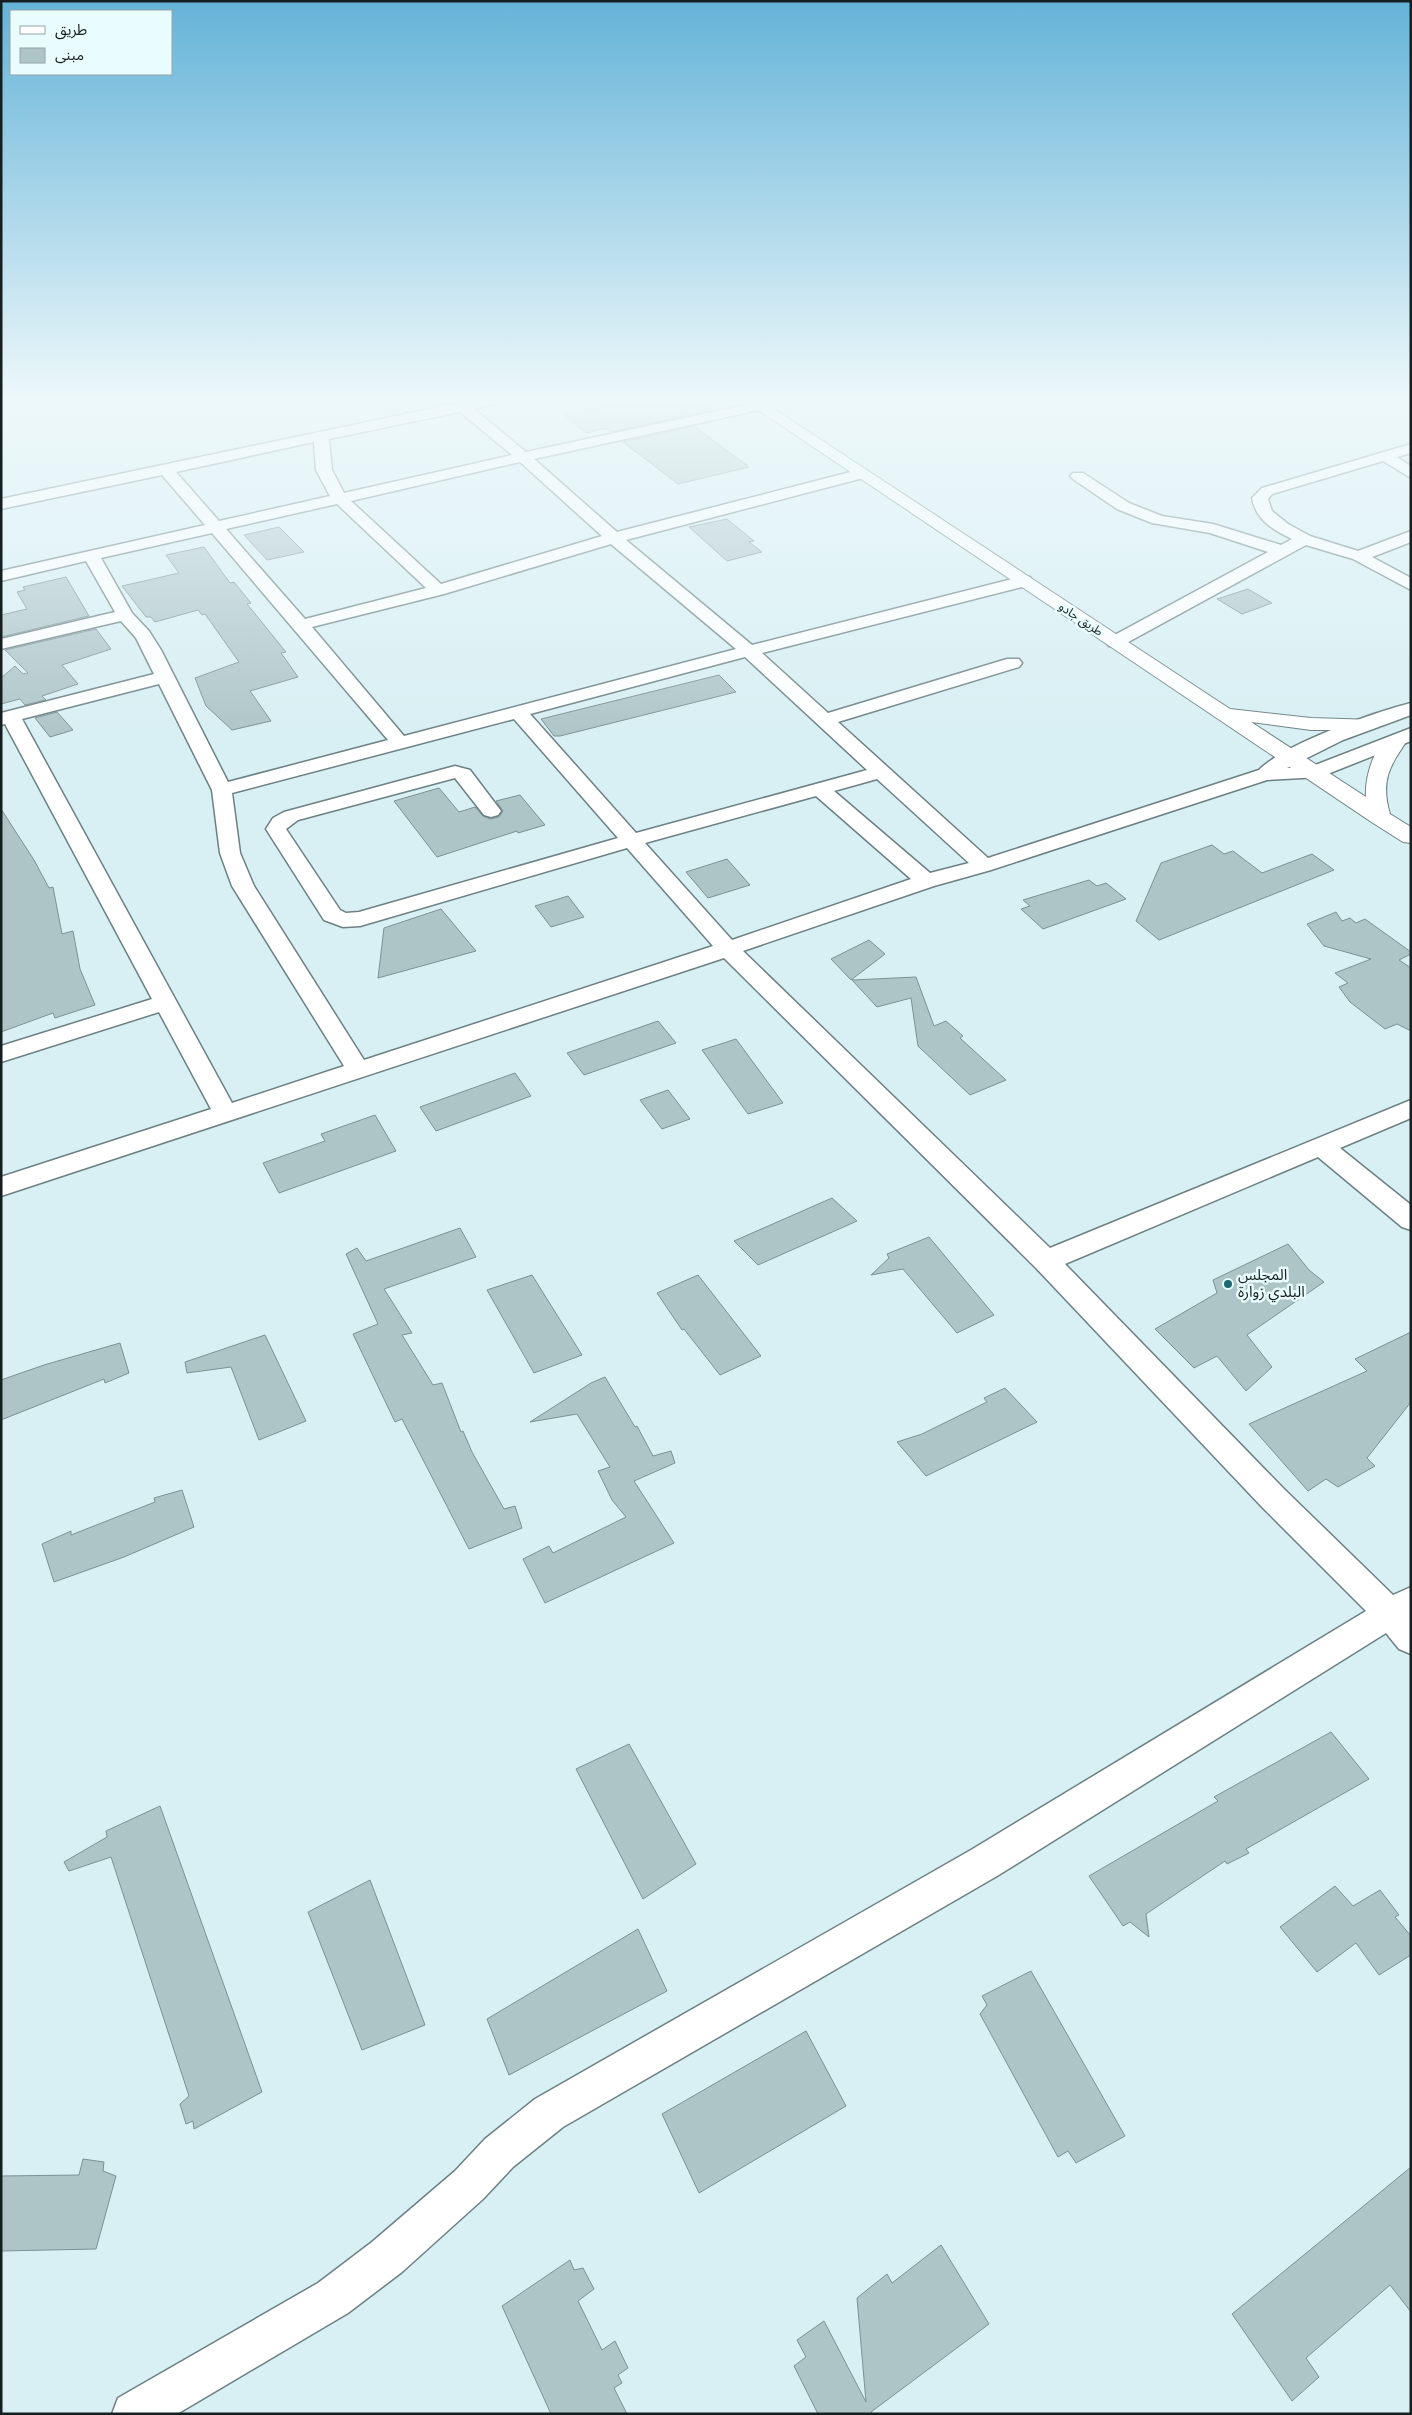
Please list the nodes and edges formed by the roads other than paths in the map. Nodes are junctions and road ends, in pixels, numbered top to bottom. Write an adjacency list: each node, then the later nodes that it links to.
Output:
1 (203, 514): 9 (street)
2 (271, 514): 9 (street)
3 (356, 514): 19 (street)
4 (587, 514): 11 (street)
5 (708, 514): 11 (street)
6 (922, 514): 17 (highway, طريق جادو)
7 (1142, 514): 13 (street)
8 (1266, 514): 12 (street)
9 (214, 527): 14 (street); 21 (street)
10 (1411, 536): 15 (street)
11 (614, 538): 19 (street); 24 (street)
12 (1304, 539): 13 (street); 15 (street)
13 (1283, 551): 22 (street)
14 (91, 555): 16 (street); 20 (street)
15 (1359, 556): 18 (street)
16 (1, 576)
17 (1024, 582): 22 (highway, طريق جادو); 24 (street)
18 (1411, 585)
19 (438, 590): 21 (street)
20 (125, 615): 23 (street); 26 (street)
21 (302, 625): 34 (street)
22 (1115, 642): 29 (highway, طريق جادو)
23 (1, 644)
24 (749, 651): 28 (street); 31 (street)
25 (1013, 663): 31 (street)
26 (164, 677): 30 (street); 40 (street)
27 (1411, 709): 32 (street)
28 (517, 711): 34 (street); 44 (street)
29 (1224, 712): 32 (highway); 35 (highway, طريق جادو)
30 (6, 718): 48 (street)
31 (826, 720): 36 (street)
32 (1368, 724): 35 (street)
33 (1404, 737): 37 (street); 42 (highway)
34 (399, 742): 40 (street)
35 (1288, 757): 37 (highway, طريق جادو); 38 (street)
36 (881, 772): 39 (street); 45 (street)
37 (1313, 773): 38 (street); 42 (highway, طريق جادو)
38 (1264, 774): 45 (street)
39 (820, 788): 44 (street); 46 (street)
40 (222, 790): 50 (street)
41 (491, 811): 44 (street)
42 (1381, 818): 43 (highway, طريق جادو)
43 (1411, 837)
44 (632, 840): 47 (street)
45 (984, 866): 46 (street)
46 (926, 881): 47 (street)
47 (728, 949): 50 (street); 56 (street)
48 (167, 1002): 49 (street); 52 (street)
49 (1, 1054)
50 (359, 1070): 52 (street)
51 (1411, 1108): 53 (street)
52 (226, 1114): 54 (street)
53 (1321, 1146): 55 (street); 56 (street)
54 (1, 1188)
55 (1411, 1220)
56 (1046, 1261): 57 (street)
57 (1404, 1618): 58 (street)
58 (134, 2414)

